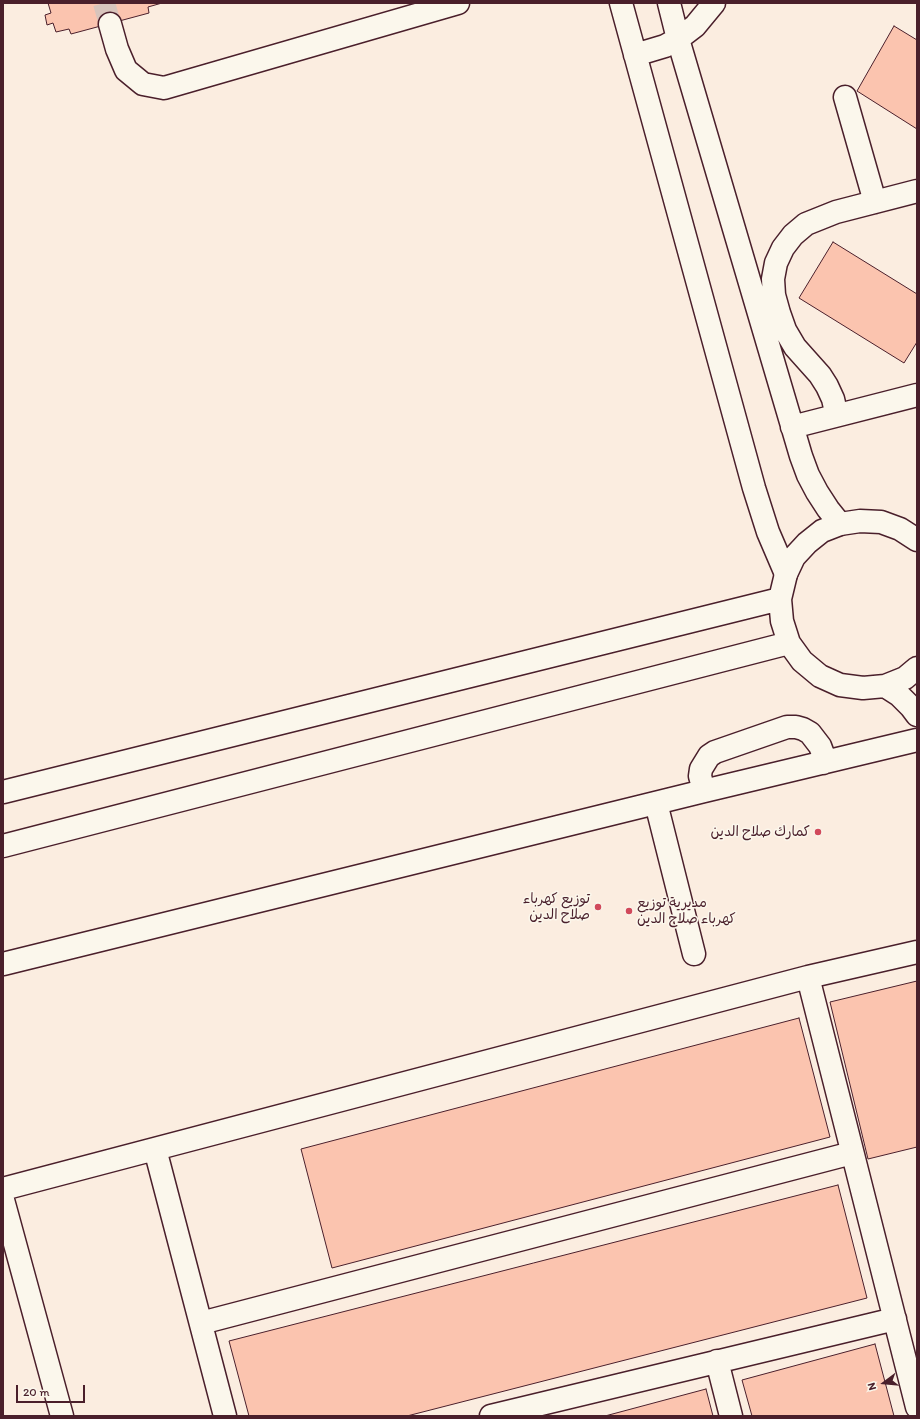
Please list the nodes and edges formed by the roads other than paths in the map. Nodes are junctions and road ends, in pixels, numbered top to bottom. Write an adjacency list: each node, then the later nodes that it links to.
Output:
1 (458, 3): 5 (street)
2 (621, 3): 7 (street)
3 (669, 3): 6 (street)
4 (714, 3): 6 (street)
5 (110, 24)
6 (678, 39): 7 (street); 13 (street)
7 (635, 55): 16 (street)
8 (845, 96): 10 (street)
9 (917, 191): 10 (street)
10 (875, 202): 12 (street)
11 (917, 395): 12 (street)
12 (834, 416): 13 (street)
13 (792, 427): 14 (street)
14 (840, 524): 15 (street); 16 (street)
15 (917, 540)
16 (786, 574): 17 (street)
17 (780, 599): 18 (street); 25 (street)
18 (789, 643): 20 (street); 27 (street)
19 (917, 668): 20 (street)
20 (885, 686): 21 (street)
21 (917, 715)
22 (917, 740): 23 (street)
23 (822, 762): 24 (street); 24 (street)
24 (704, 791): 26 (street)
25 (3, 792)
26 (656, 803): 29 (street); 30 (street)
27 (3, 846)
28 (917, 952): 31 (street)
29 (694, 954)
30 (3, 964)
31 (808, 977): 32 (street); 33 (street)
32 (155, 1149): 34 (street); 37 (street)
33 (852, 1153): 36 (street); 37 (street)
34 (3, 1189)
35 (3, 1200): 41 (street)
36 (895, 1319): 38 (street); 39 (street)
37 (201, 1323): 42 (street)
38 (717, 1361): 40 (street); 44 (street)
39 (917, 1407)
40 (557, 1408): 43 (street)
41 (62, 1416)
42 (225, 1416)
43 (491, 1416)
44 (731, 1416)

